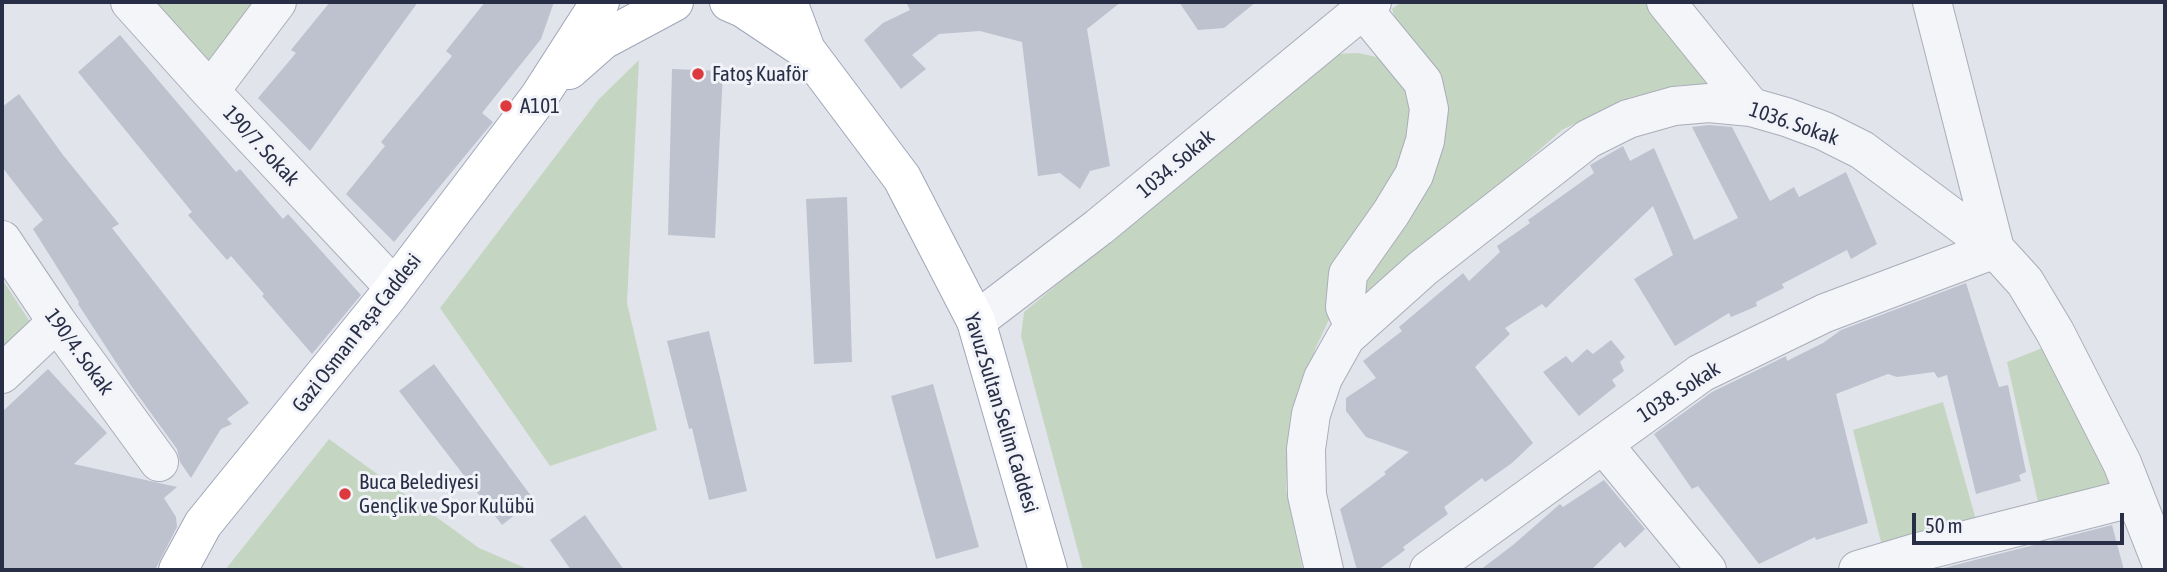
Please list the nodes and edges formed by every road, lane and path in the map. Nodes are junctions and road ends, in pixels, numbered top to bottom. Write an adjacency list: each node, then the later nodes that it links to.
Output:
1 (130, 2): 11 (street, 190/7. Sokak)
2 (277, 2): 11 (street)
3 (600, 2): 12 (main road)
4 (674, 2): 12 (main road)
5 (730, 2): 10 (main road)
6 (788, 2): 10 (main road)
7 (1666, 2): 13 (street)
8 (1932, 2): 15 (street)
9 (1367, 6): 17 (street, 1034. Sokak); 19 (street)
10 (806, 50): 17 (main road, Yavuz Sultan Selim Caddesi)
11 (210, 91): 16 (street, 190/7. Sokak)
12 (539, 97): 16 (main road, Gazi Osman Paşa Caddesi)
13 (1751, 107): 15 (street, 1036. Sokak); 19 (street, 1036. Sokak)
14 (2, 240): 18 (street, 190/4. Sokak)
15 (1995, 249): 21 (street, 1038. Sokak); 23 (street, 1036. Sokak)
16 (394, 287): 24 (main road, Gazi Osman Paşa Caddesi)
17 (976, 321): 25 (main road, Yavuz Sultan Selim Caddesi)
18 (57, 322): 20 (street); 22 (street, 190/4. Sokak)
19 (1355, 329): 26 (street, 1036. Sokak)
20 (2, 374)
21 (1603, 444): 27 (street, 1038. Sokak); 28 (street)
22 (159, 462)
23 (2135, 497): 29 (street); 30 (street, 1036. Sokak)
24 (178, 570)
25 (1048, 570)
26 (1324, 570)
27 (1429, 570)
28 (1707, 570)
29 (1858, 570)
30 (2164, 570)

